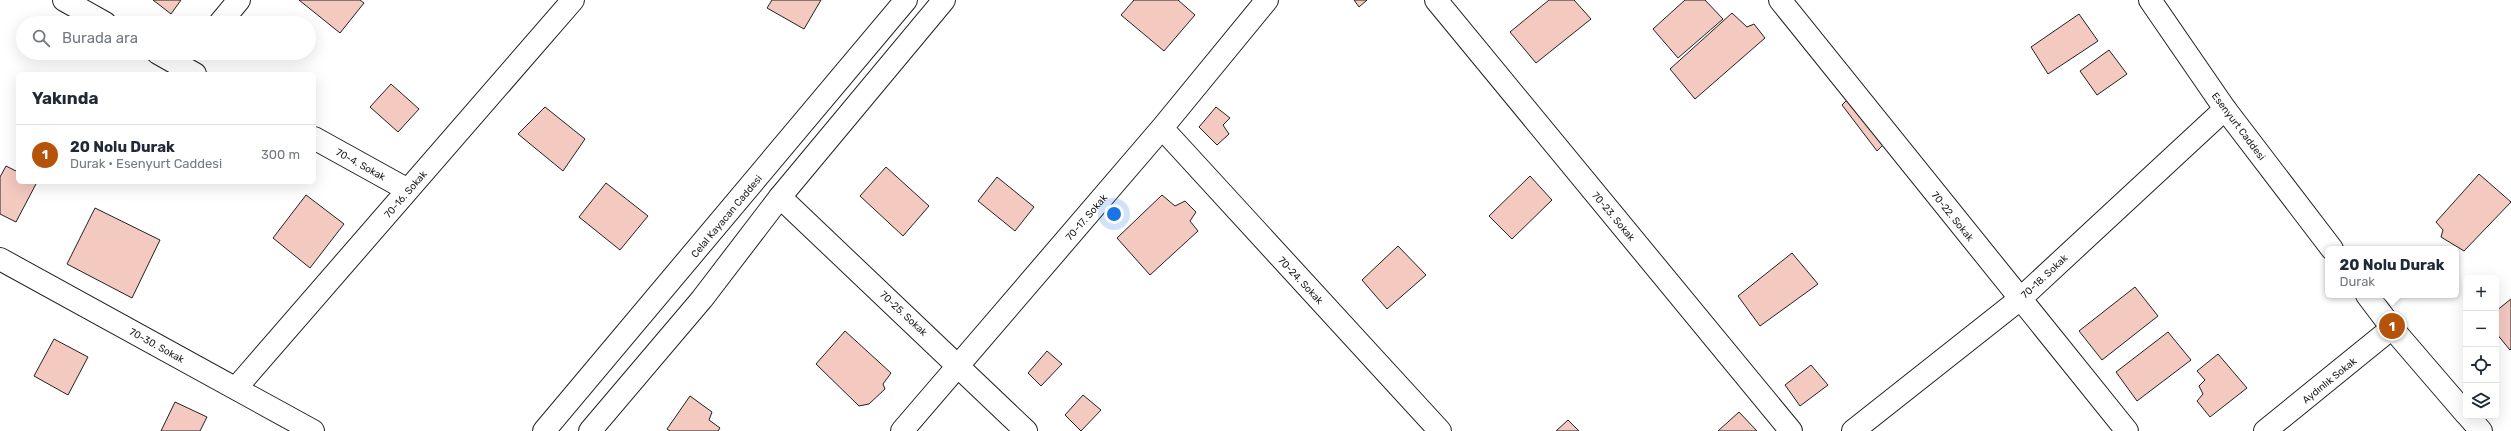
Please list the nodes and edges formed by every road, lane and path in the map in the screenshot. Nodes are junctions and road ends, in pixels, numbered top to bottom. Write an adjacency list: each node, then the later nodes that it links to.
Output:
1 (64, 0): 10 (street)
2 (239, 0): 11 (street)
3 (573, 0): 17 (street, 70-16. Sokak)
4 (906, 0): 29 (street, Celal Kayacan Caddesi)
5 (944, 0): 18 (street)
6 (1267, 0): 15 (street, 70-17. Sokak)
7 (1436, 0): 34 (street, 70-23. Sokak)
8 (1780, 0): 22 (street, 70-22. Sokak)
9 (2150, 0): 14 (street, Esenyurt Caddesi)
10 (93, 16)
11 (226, 16)
12 (178, 60): 13 (street)
13 (192, 65)
14 (2225, 108): 19 (street, Esenyurt Caddesi); 22 (street, 70-18. Sokak)
15 (1162, 128): 24 (street, 70-17. Sokak); 33 (street, 70-24. Sokak)
16 (316, 139): 17 (street, 70-4. Sokak)
17 (408, 190): 25 (street, 70-16. Sokak)
18 (780, 197): 24 (street, 70-25. Sokak); 30 (street)
19 (2330, 246)
20 (0, 259): 25 (street, 70-30. Sokak)
21 (2368, 298): 23 (street)
22 (2020, 299): 35 (street, 70-18. Sokak); 36 (street, 70-22. Sokak)
23 (2392, 328): 26 (street); 37 (street, Aydınlık Sokak)
24 (958, 364): 31 (street, 70-17. Sokak); 32 (street, 70-25. Sokak)
25 (236, 388): 28 (street, 70-30. Sokak)
26 (2463, 411)
27 (2471, 419): 38 (street)
28 (313, 431)
29 (544, 431)
30 (590, 431)
31 (902, 431)
32 (1026, 431)
33 (1440, 431)
34 (1791, 431)
35 (1853, 431)
36 (2127, 431)
37 (2266, 431)
38 (2481, 431)

